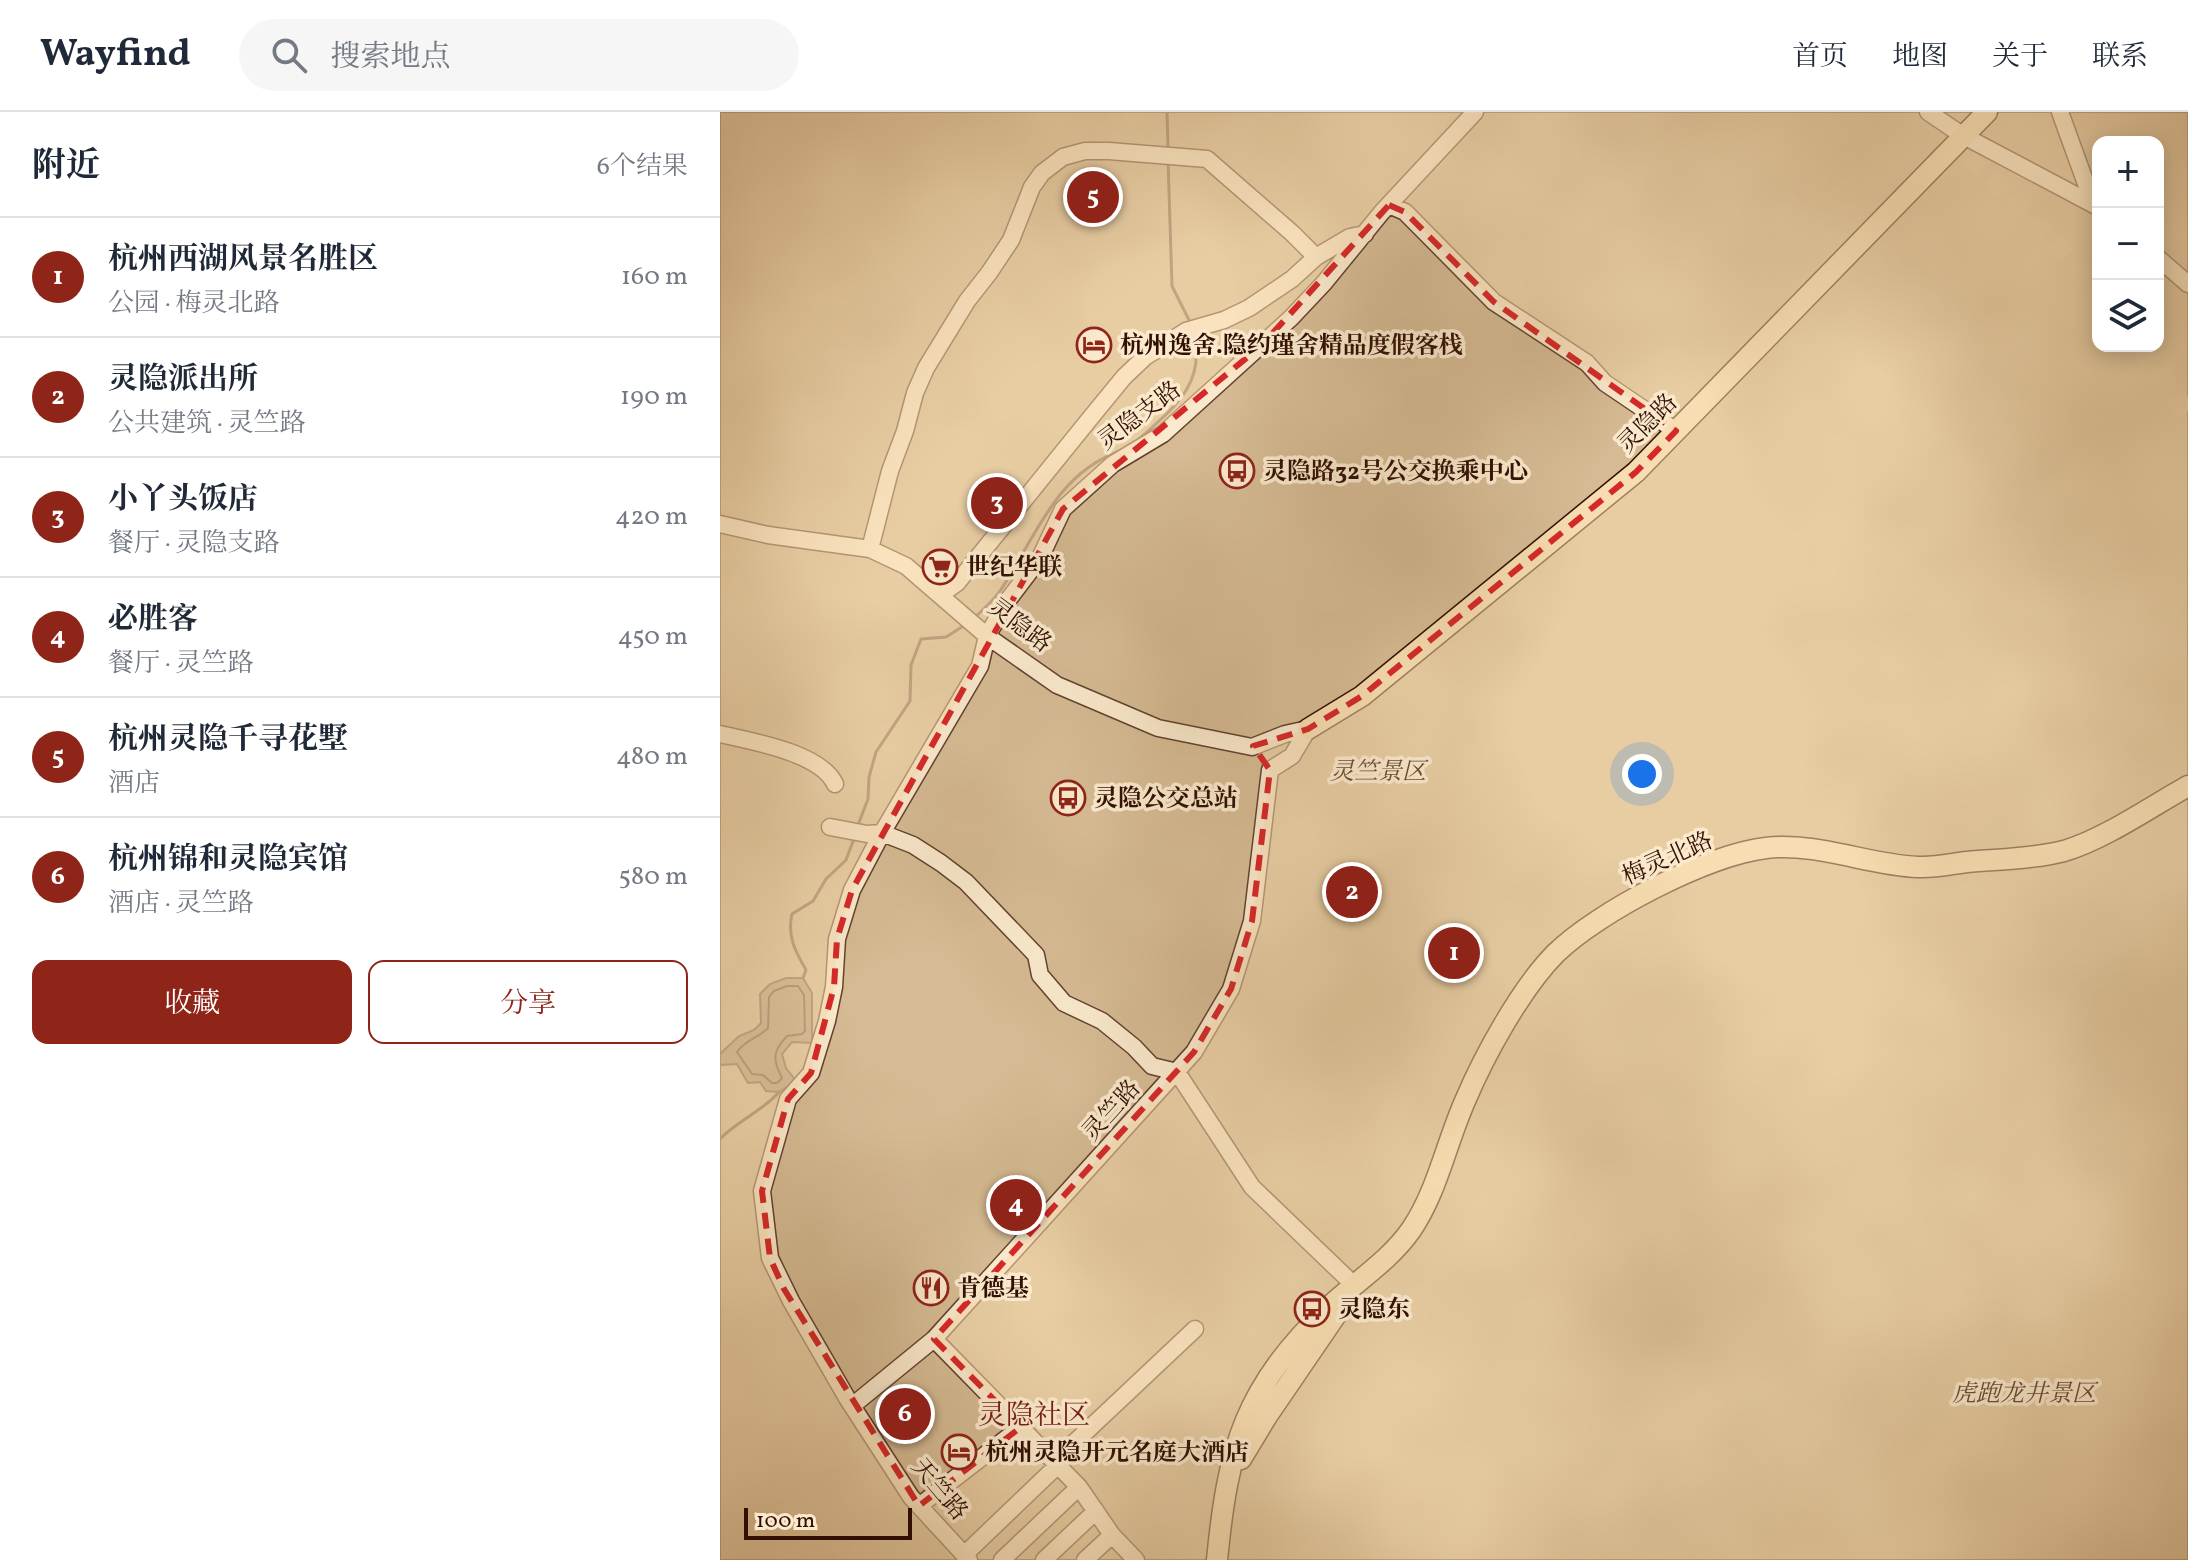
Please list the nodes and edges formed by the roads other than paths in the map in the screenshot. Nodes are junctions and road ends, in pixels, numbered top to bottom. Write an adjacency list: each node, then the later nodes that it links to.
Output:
1 (1475, 112): 9 (street, 灵隐支路)
2 (1928, 112): 6 (street)
3 (1939, 112): 6 (street)
4 (1987, 112): 6 (main road, 灵隐路)
5 (2060, 112): 7 (street)
6 (1962, 135): 8 (street); 14 (main road, 灵隐路)
7 (2092, 195)
8 (2092, 203)
9 (1389, 205): 10 (street, 灵隐支路); 14 (street)
10 (1365, 234): 11 (street); 18 (street, 灵隐支路)
11 (1316, 257): 16 (street); 17 (street)
12 (2164, 263): 13 (street)
13 (2188, 284)
14 (1676, 431): 19 (main road, 灵隐路)
15 (720, 524): 16 (street, 灵隐路)
16 (870, 549): 17 (street, 灵隐路)
17 (940, 595): 18 (street, 灵隐路)
18 (984, 633): 21 (street, 灵隐路); 26 (street, 灵隐支路)
19 (1308, 729): 21 (street); 22 (street)
20 (720, 734): 23 (street)
21 (1252, 747): 22 (street)
22 (1270, 770): 27 (street, 灵竺路)
23 (835, 784)
24 (2188, 786): 28 (main road, 梅灵北路)
25 (830, 827): 26 (street)
26 (882, 833): 27 (street); 31 (street, 天竺路)
27 (1177, 1072): 28 (street); 30 (street, 灵竺路)
28 (1355, 1286): 43 (main road, 梅灵北路)
29 (1195, 1329): 33 (street)
30 (934, 1339): 31 (street, 灵竺路); 32 (street)
31 (852, 1406): 35 (street, 天竺路)
32 (1021, 1427): 33 (street); 35 (street)
33 (1058, 1465): 34 (street); 38 (street)
34 (1079, 1487): 36 (street); 40 (street)
35 (919, 1506): 38 (street, 天竺路)
36 (1096, 1511): 37 (street); 41 (street)
37 (1112, 1535): 39 (street); 42 (street)
38 (966, 1557)
39 (1130, 1558)
40 (1002, 1560)
41 (1044, 1560)
42 (1085, 1560)
43 (1217, 1560)

